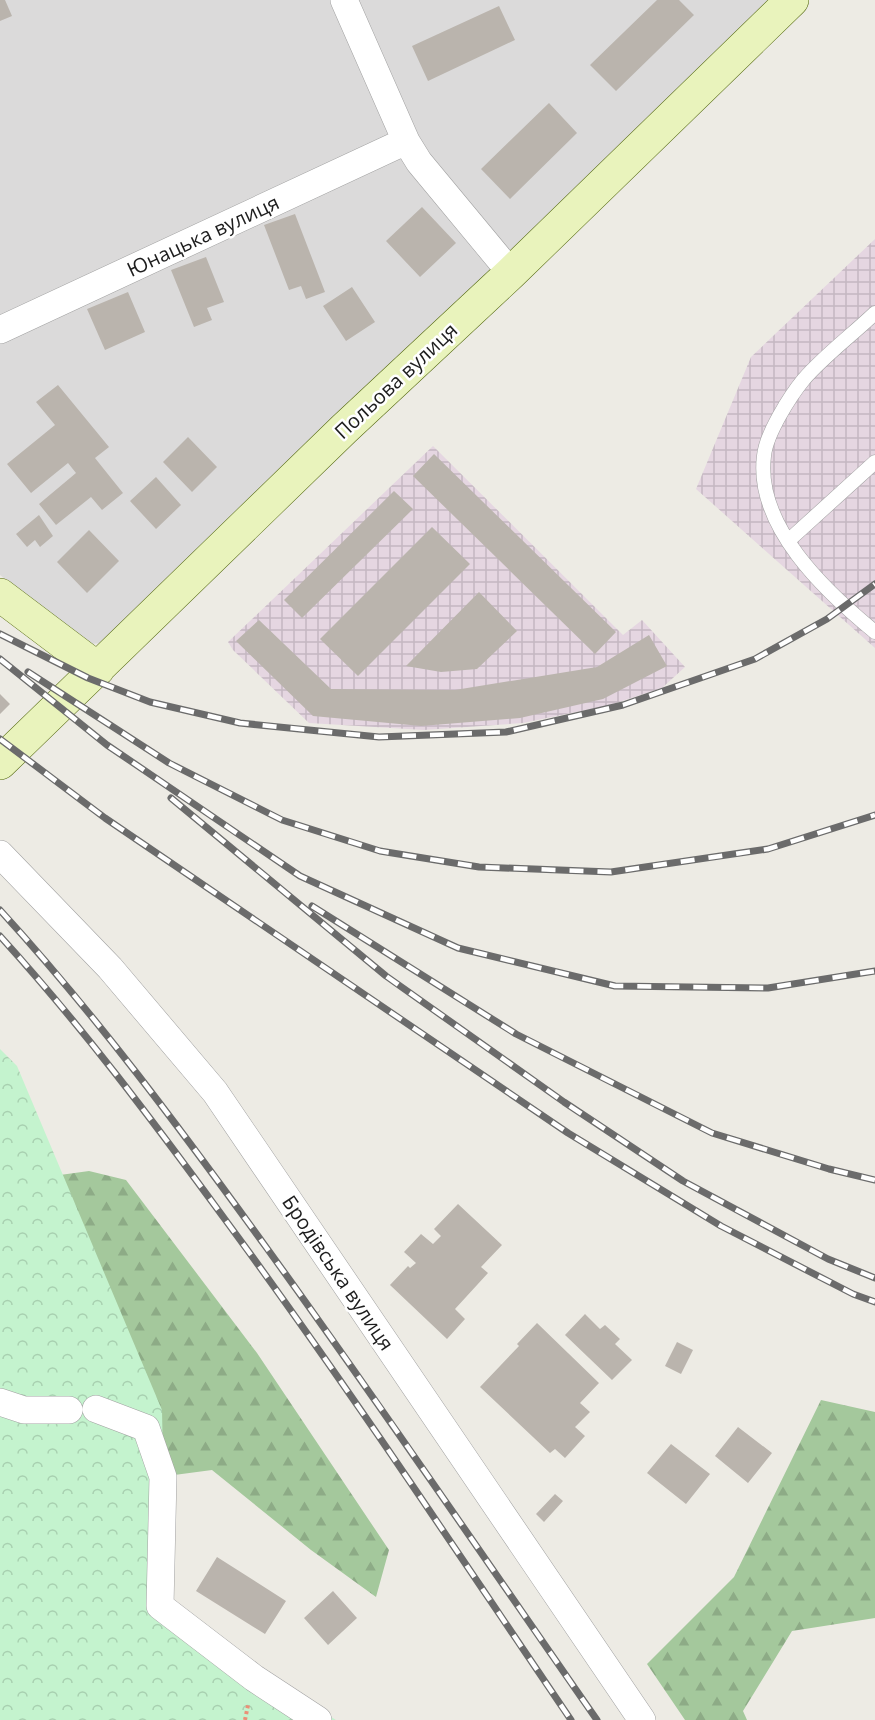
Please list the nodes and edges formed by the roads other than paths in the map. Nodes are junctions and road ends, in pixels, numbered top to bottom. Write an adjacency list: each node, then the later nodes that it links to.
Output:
1 (344, 0): 3 (street)
2 (792, 0): 4 (street, Польова вулиця)
3 (406, 141): 4 (street); 6 (street, Юнацька вулиця)
4 (511, 273): 11 (street, Польова вулиця)
5 (875, 313): 8 (lane)
6 (0, 330)
7 (875, 462): 8 (lane)
8 (788, 541): 10 (lane)
9 (0, 595): 11 (street)
10 (875, 632)
11 (98, 669): 12 (street, Польова вулиця)
12 (0, 763)
13 (0, 854): 18 (street, Бродівська вулиця)
14 (0, 1402): 16 (street)
15 (96, 1409): 17 (street)
16 (69, 1410)
17 (318, 1720)
18 (642, 1720)

